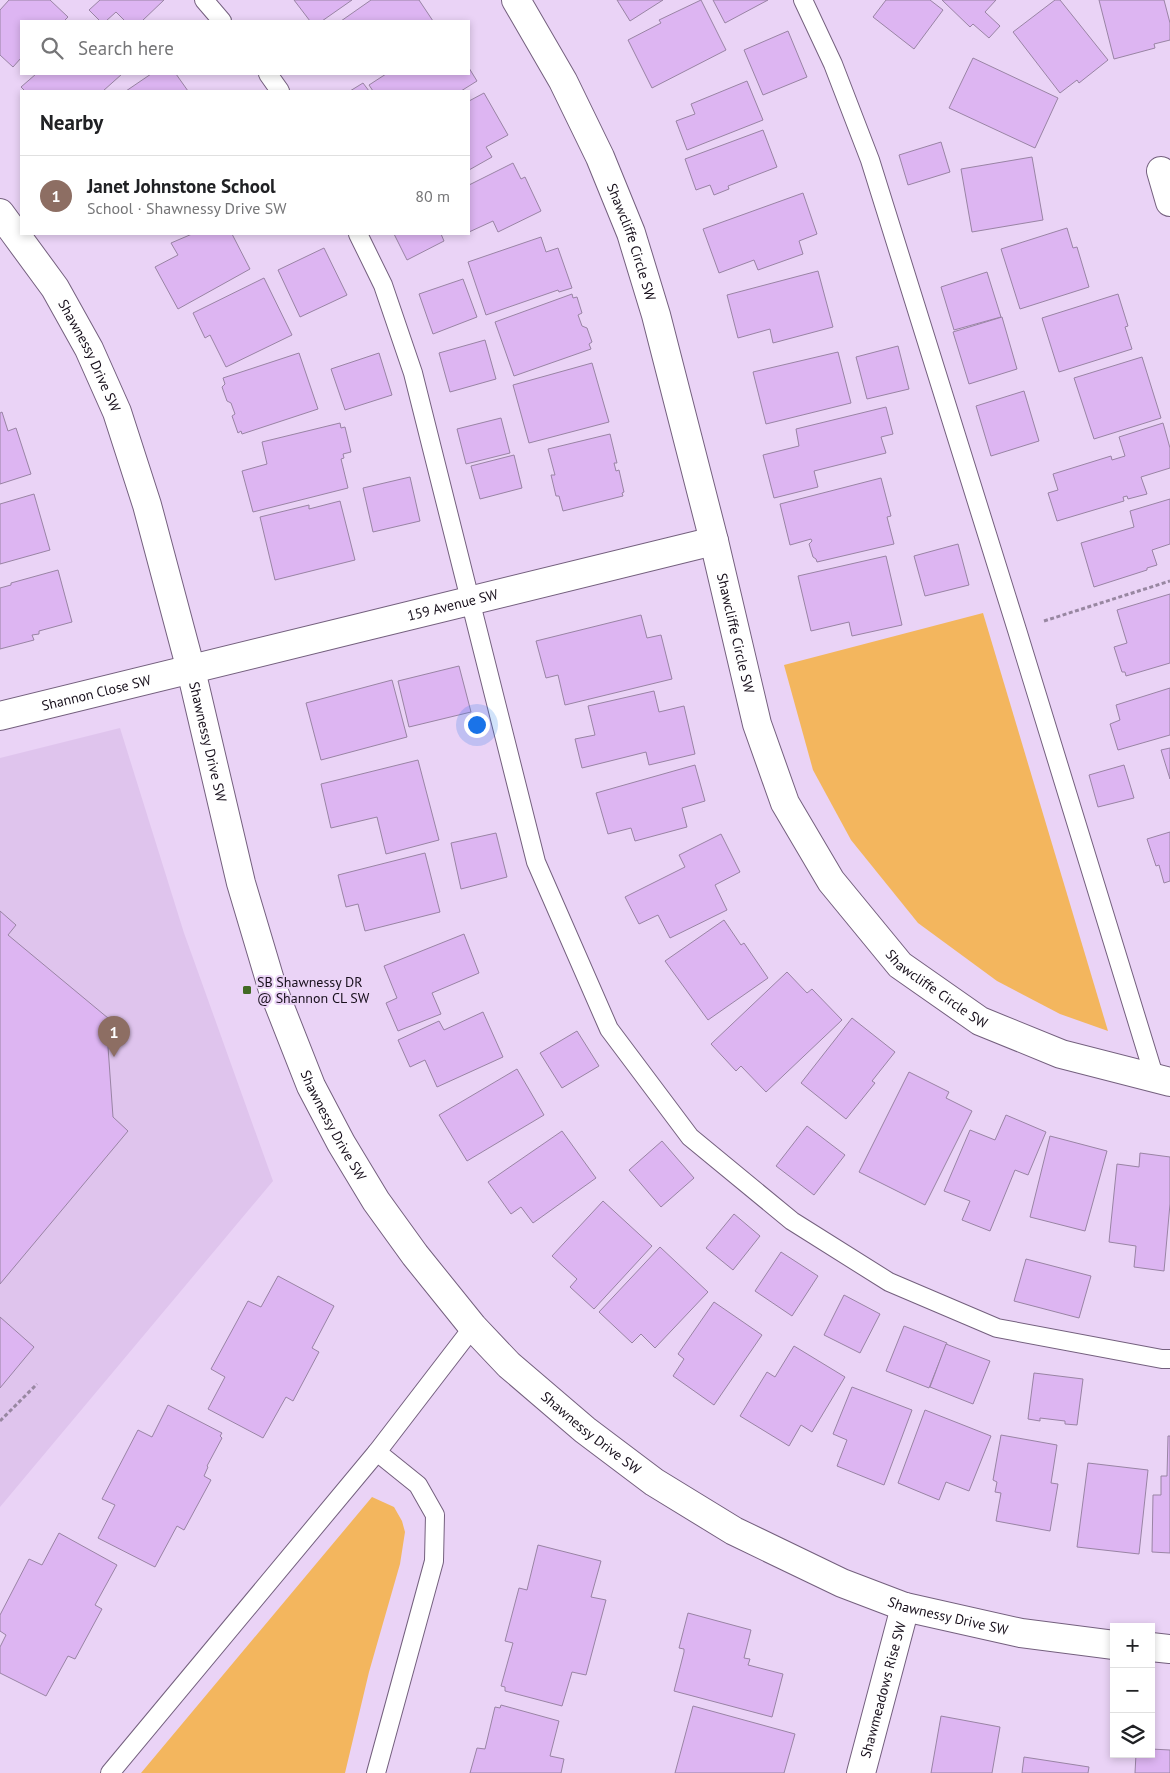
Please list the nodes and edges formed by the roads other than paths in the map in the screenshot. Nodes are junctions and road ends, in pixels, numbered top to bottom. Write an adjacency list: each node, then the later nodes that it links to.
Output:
1 (204, 0): 4 (lane)
2 (516, 0): 11 (street, Shawcliffe Circle SW)
3 (804, 0): 15 (lane)
4 (221, 20)
5 (269, 75): 6 (lane)
6 (279, 90)
7 (1161, 171): 8 (street)
8 (1170, 202)
9 (0, 213): 13 (street, Shawnessy Drive SW)
10 (358, 235): 12 (lane)
11 (714, 541): 12 (street, 159 Avenue SW); 15 (street, Shawcliffe Circle SW)
12 (470, 600): 13 (street, 159 Avenue SW); 17 (lane)
13 (191, 670): 14 (street, Shannon Close SW); 16 (street, Shawnessy Drive SW)
14 (0, 716)
15 (1163, 1081)
16 (474, 1327): 18 (lane); 19 (street, Shawnessy Drive SW)
17 (1170, 1358)
18 (377, 1452): 23 (lane); 24 (lane)
19 (905, 1607): 20 (street, Shawnessy Drive SW); 25 (street, Shawmeadows Rise SW)
20 (1110, 1644)
21 (1155, 1647): 22 (street)
22 (1170, 1648)
23 (110, 1773)
24 (376, 1773)
25 (861, 1773)

